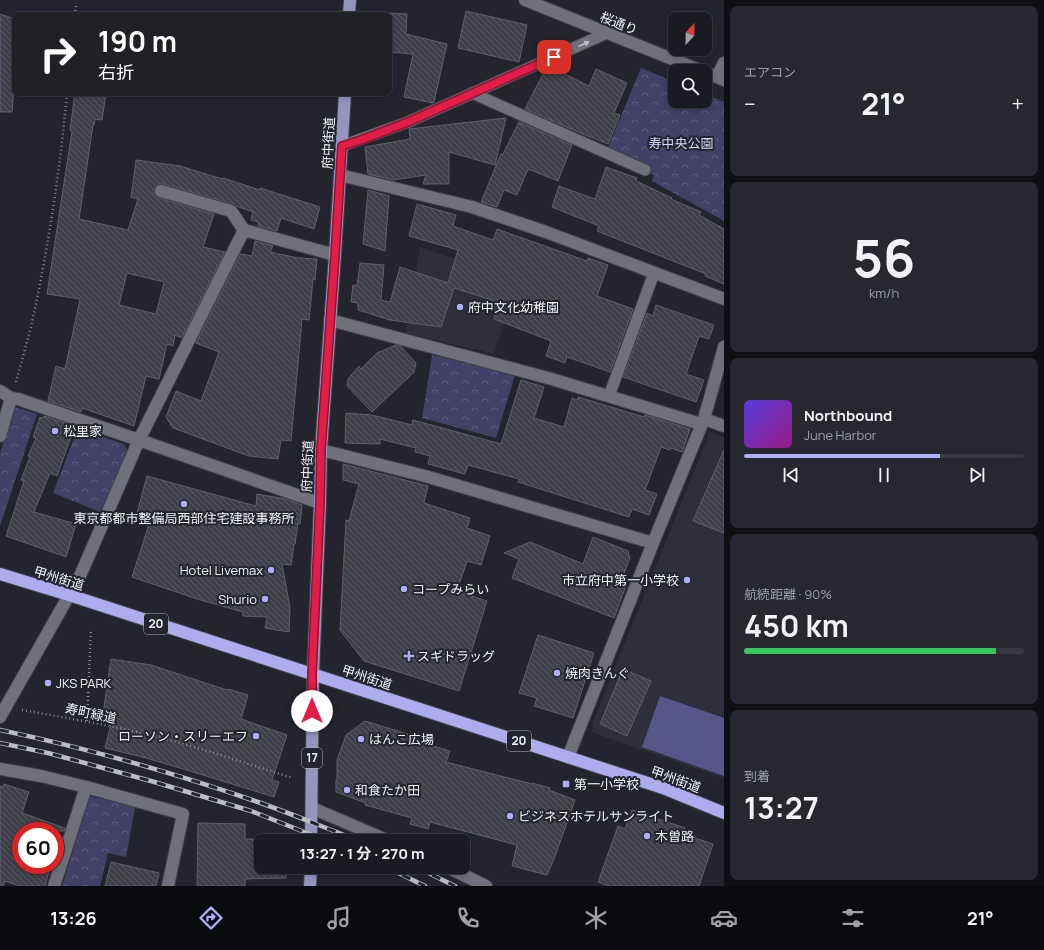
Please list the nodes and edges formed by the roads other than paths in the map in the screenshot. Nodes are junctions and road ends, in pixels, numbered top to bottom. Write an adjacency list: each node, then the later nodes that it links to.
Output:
1 (350, 0): 3 (main road)
2 (525, 0): 4 (street, 桜通り)
3 (349, 12)
4 (607, 33): 6 (street, 桜通り); 8 (lane, one-way to 4)
5 (724, 63): 7 (street)
6 (684, 64)
7 (721, 78)
8 (472, 93): 10 (lane); 11 (lane)
9 (345, 96): 10 (main road, 府中街道 / 17)
10 (342, 146): 12 (main road, 府中街道 / 17)
11 (645, 170)
12 (340, 175): 15 (main road, 府中街道 / 17); 16 (street)
13 (161, 191): 14 (street)
14 (244, 230): 15 (street); 26 (street)
15 (335, 255): 18 (main road, 府中街道 / 17)
16 (654, 273): 17 (street); 21 (lane)
17 (724, 299)
18 (330, 320): 21 (street); 27 (main road, 府中街道 / 17)
19 (724, 347): 23 (street)
20 (0, 391): 22 (street)
21 (609, 396): 23 (street)
22 (11, 398): 25 (street); 26 (street)
23 (703, 421): 24 (street); 29 (street)
24 (724, 426)
25 (0, 436)
26 (139, 440): 28 (street); 31 (street)
27 (321, 450): 28 (main road, 府中街道 / 17); 29 (street)
28 (320, 503): 32 (main road, 府中街道 / 17)
29 (653, 543): 34 (street)
30 (0, 574): 31 (highway, 甲州街道 / 20)
31 (69, 595): 32 (highway, 甲州街道 / 20); 33 (street)
32 (312, 674): 34 (highway, 甲州街道 / 20); 37 (main road, 府中街道 / 17)
33 (3, 712)
34 (568, 757): 38 (highway, 甲州街道 / 20)
35 (0, 769): 36 (street)
36 (86, 787): 43 (street); 44 (street)
37 (312, 808): 39 (main road, 府中街道 / 17); 40 (street)
38 (724, 813)
39 (311, 834)
40 (373, 834)
41 (310, 874): 45 (main road)
42 (461, 874): 46 (street)
43 (54, 886)
44 (168, 886)
45 (310, 886)
46 (486, 886)

